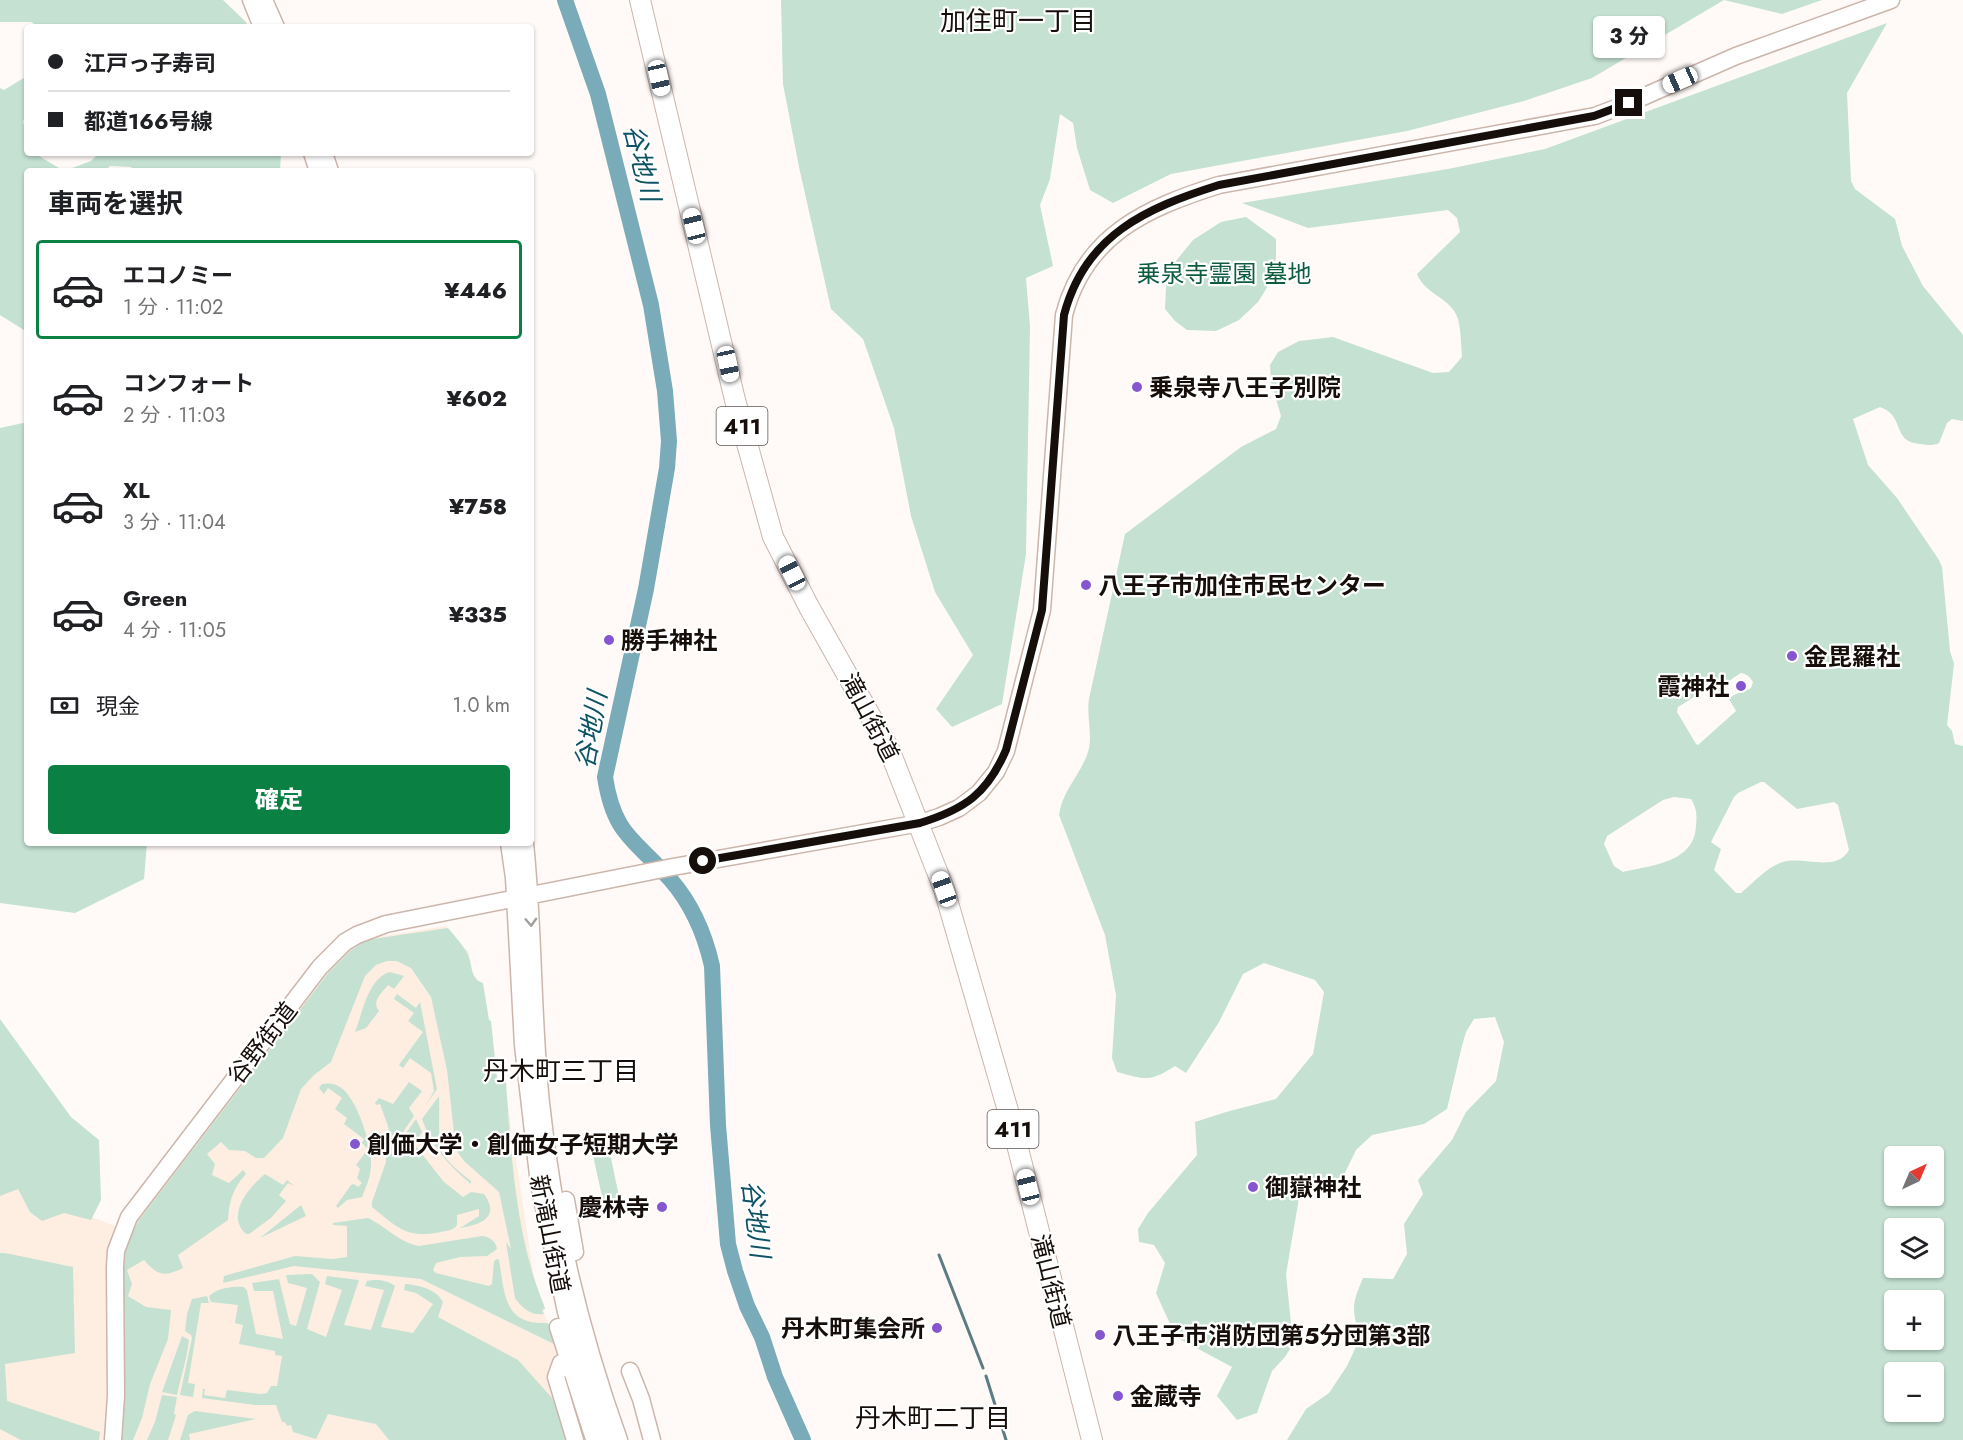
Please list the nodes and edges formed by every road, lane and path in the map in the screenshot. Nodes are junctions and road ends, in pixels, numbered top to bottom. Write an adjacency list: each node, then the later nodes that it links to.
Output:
1 (251, 0): 6 (main road)
2 (264, 0): 7 (main road)
3 (276, 0): 8 (main road)
4 (640, 0): 9 (highway, 滝山街道 / 411)
5 (1890, 0): 9 (main road)
6 (261, 24)
7 (275, 24)
8 (286, 24)
9 (920, 823): 12 (main road, 谷野街道); 24 (highway, 滝山街道 / 411)
10 (510, 846): 12 (main road, 新滝山街道)
11 (525, 846): 12 (main road, 新滝山街道)
12 (523, 898): 13 (main road, 新滝山街道, one-way to 13); 14 (main road, 新滝山街道); 17 (main road, 谷野街道)
13 (534, 956): 21 (main road, 新滝山街道); 22 (main road)
14 (522, 1017): 19 (main road); 20 (main road, 新滝山街道)
15 (561, 1363): 18 (main road)
16 (630, 1371): 23 (main road)
17 (113, 1440)
18 (575, 1440)
19 (594, 1440)
20 (606, 1440)
21 (619, 1440)
22 (630, 1440)
23 (652, 1440)
24 (1092, 1440)

